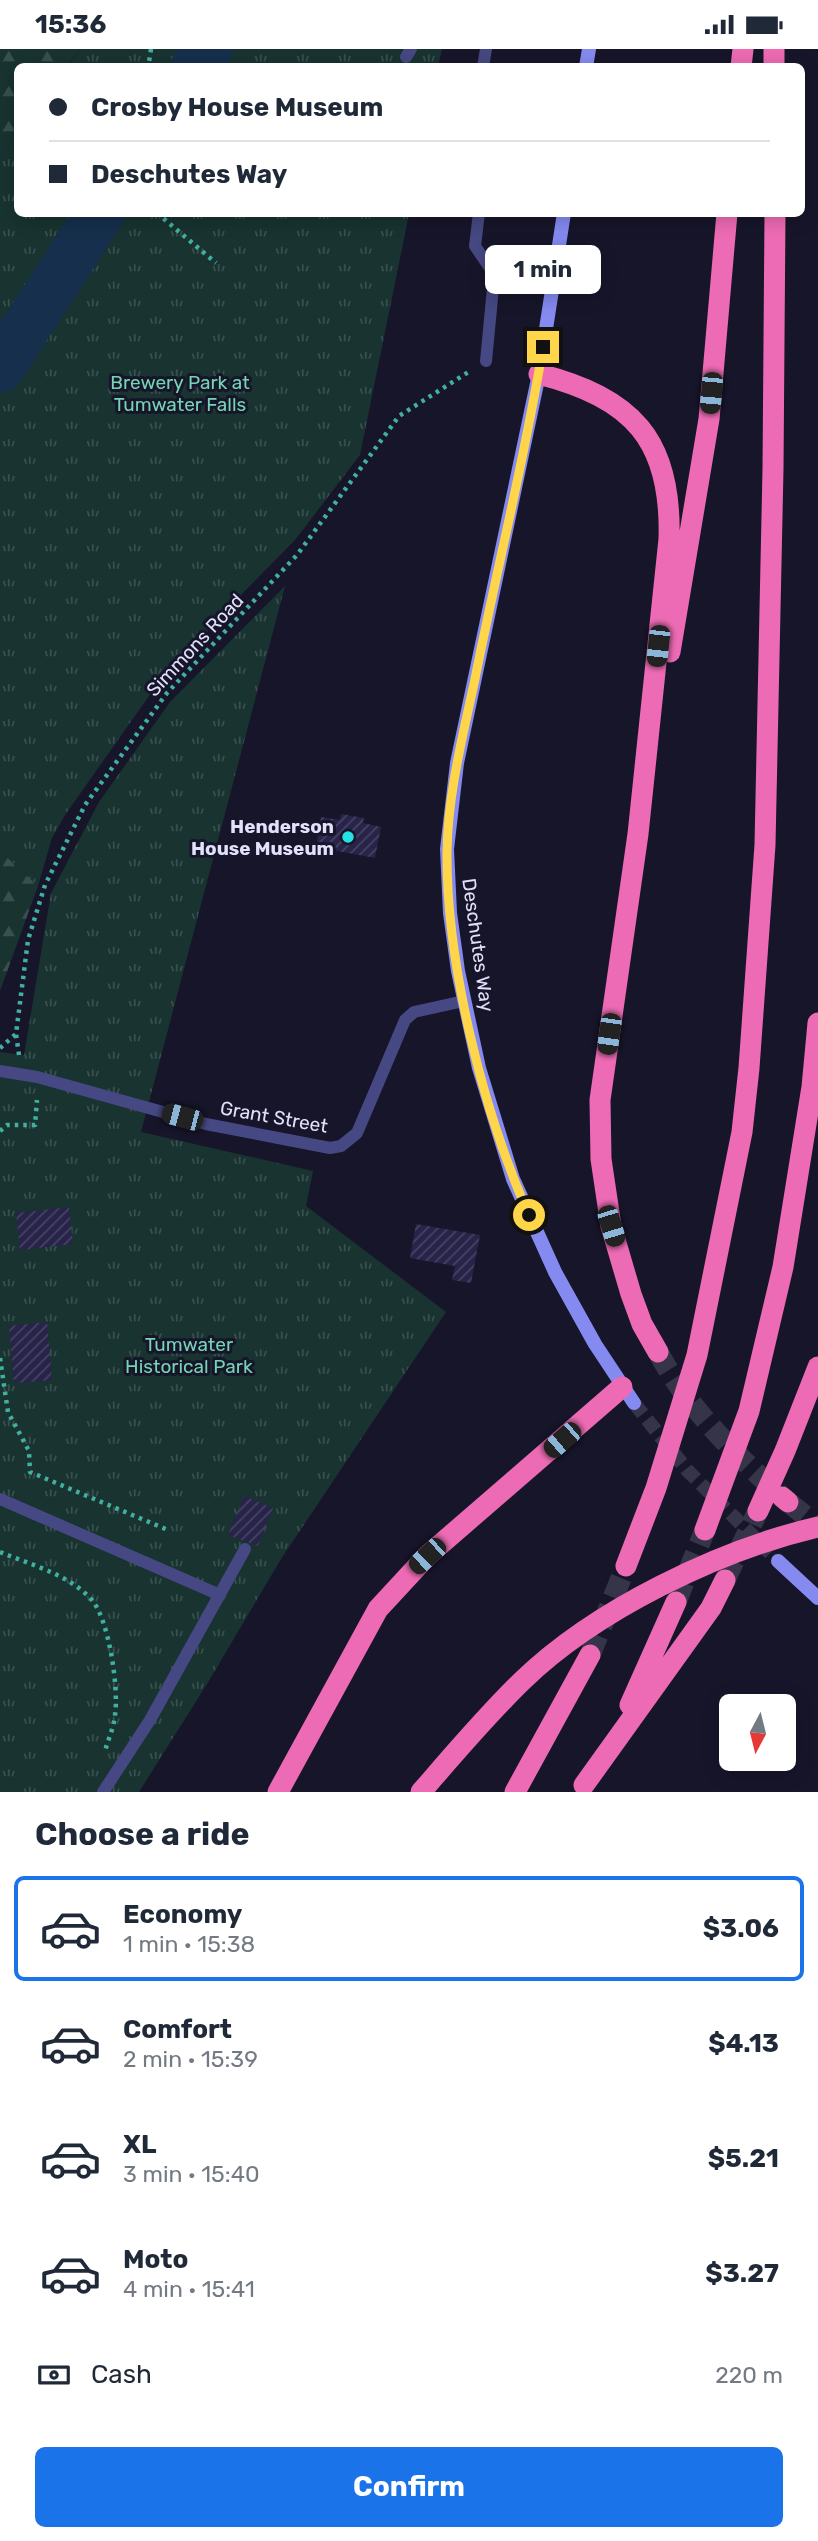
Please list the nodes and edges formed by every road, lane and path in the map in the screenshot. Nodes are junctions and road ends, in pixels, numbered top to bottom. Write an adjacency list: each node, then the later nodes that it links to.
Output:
1 (162, 217): 6 (path)
2 (479, 217): 7 (lane)
3 (563, 217): 8 (main road, Deschutes Way)
4 (727, 217): 9 (highway)
5 (775, 217): 30 (highway)
6 (216, 263)
7 (486, 361): 12 (path, Simmons Road)
8 (539, 374): 9 (highway); 10 (main road, Deschutes Way)
9 (638, 834): 18 (highway)
10 (464, 1001): 15 (lane, Grant Street); 21 (main road, Deschutes Way)
11 (818, 1023): 26 (highway)
12 (16, 1034): 13 (path); 14 (path, Simmons Road)
13 (0, 1048)
14 (20, 1063)
15 (0, 1071)
16 (37, 1100): 17 (path)
17 (0, 1131)
18 (658, 1352)
19 (0, 1358): 25 (path)
20 (818, 1367): 23 (highway)
21 (628, 1395): 39 (highway)
22 (0, 1499): 32 (lane)
23 (758, 1511)
24 (818, 1527): 40 (highway)
25 (168, 1530)
26 (705, 1530)
27 (245, 1549): 32 (lane)
28 (0, 1552): 36 (path)
29 (778, 1561): 33 (main road)
30 (626, 1566)
31 (725, 1580): 37 (highway)
32 (220, 1595): 38 (lane)
33 (818, 1598)
34 (676, 1602): 37 (highway)
35 (590, 1655): 41 (highway)
36 (103, 1758)
37 (582, 1788)
38 (103, 1792)
39 (278, 1792)
40 (421, 1792)
41 (515, 1792)

